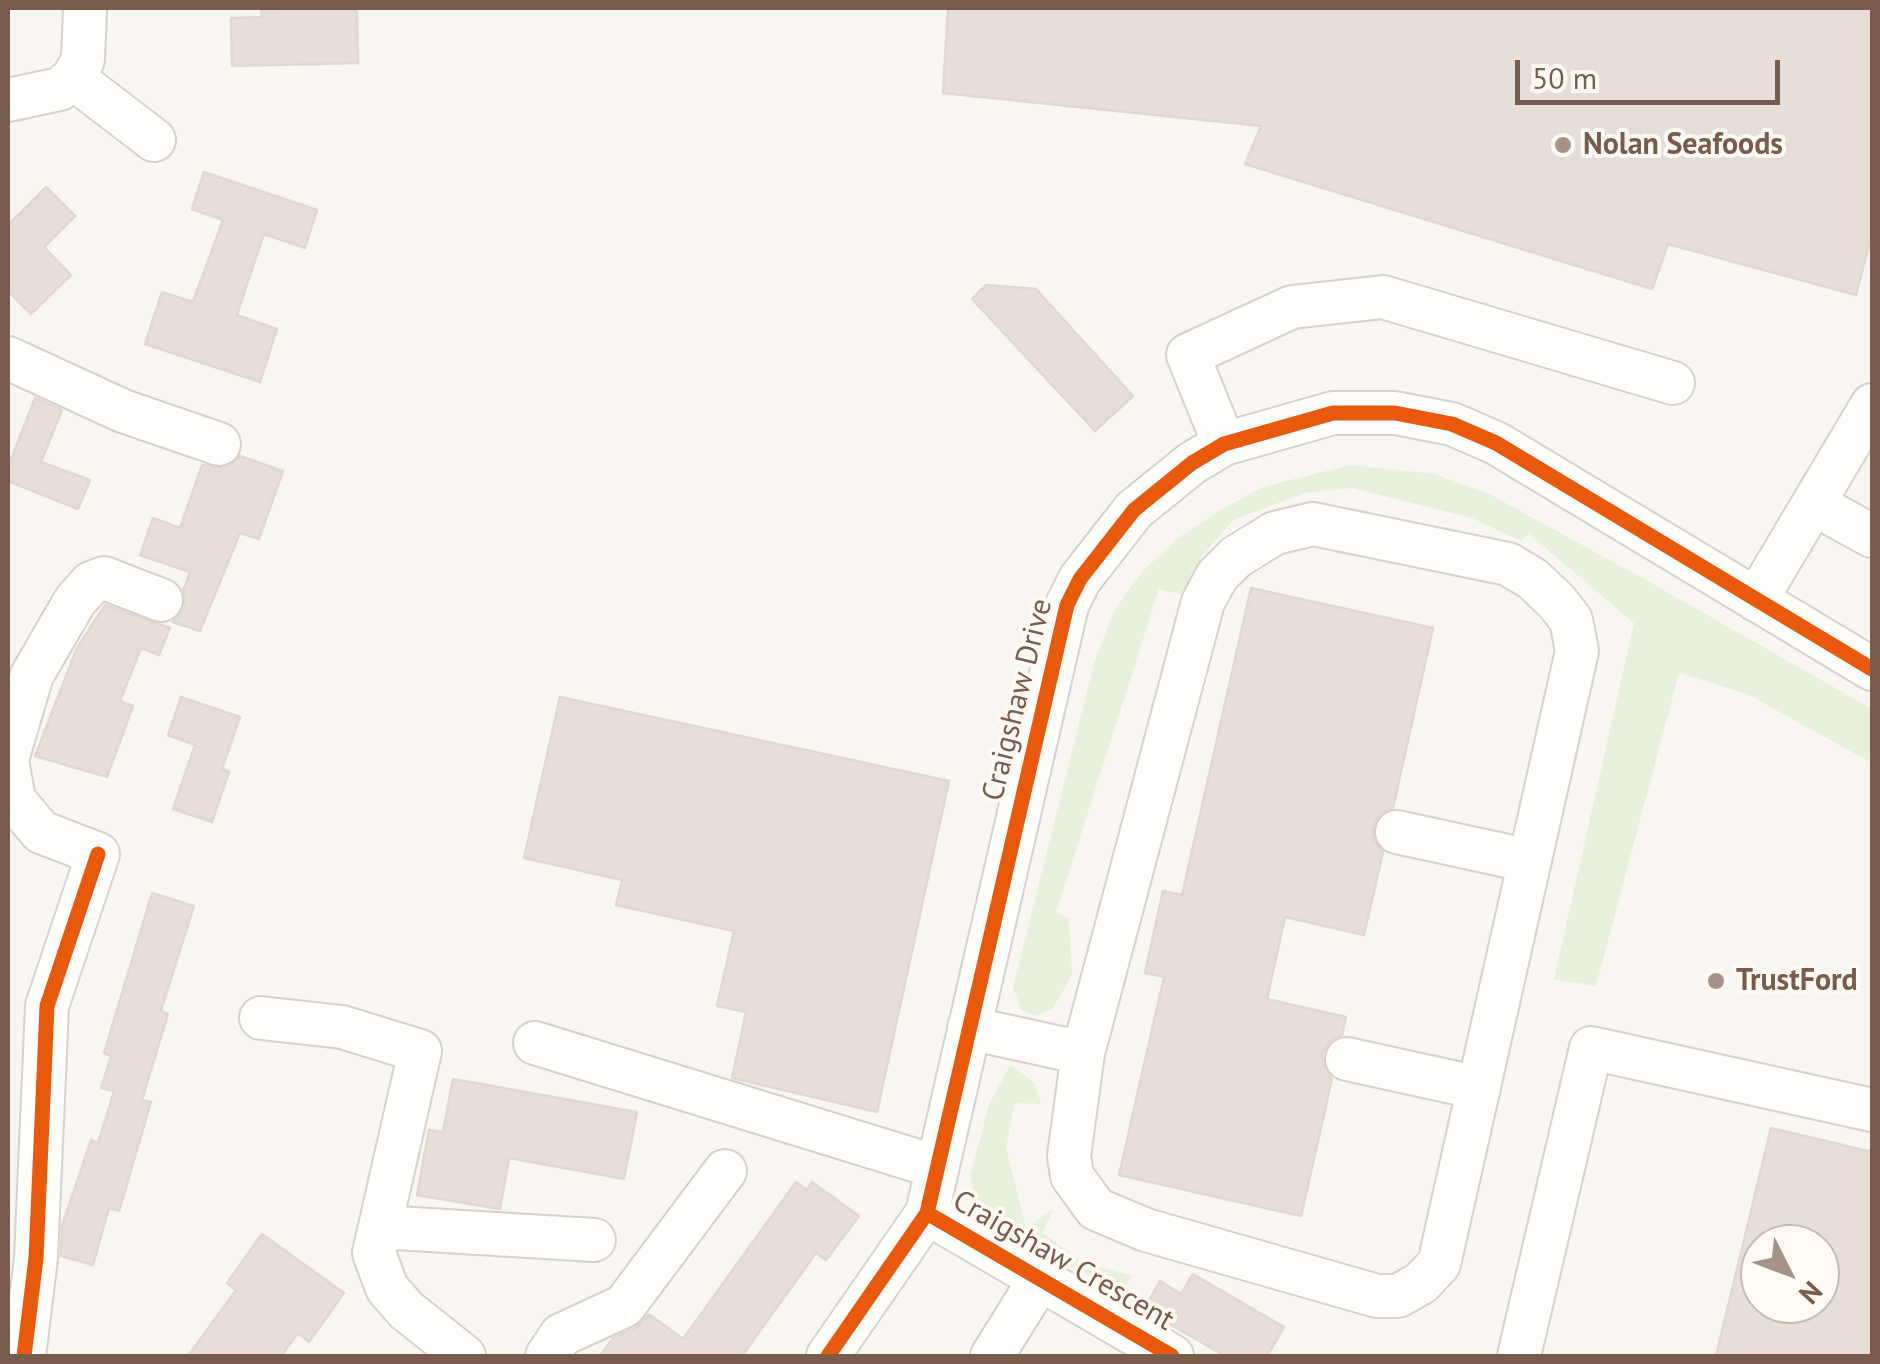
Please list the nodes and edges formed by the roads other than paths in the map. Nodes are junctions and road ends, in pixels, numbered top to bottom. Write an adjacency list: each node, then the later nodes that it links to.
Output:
1 (85, 8): 2 (street)
2 (74, 78): 3 (street); 4 (street)
3 (8, 100)
4 (154, 140)
5 (8, 358): 8 (street)
6 (1673, 383): 9 (street)
7 (1872, 405): 10 (street)
8 (219, 444)
9 (1224, 444): 13 (street, Craigshaw Drive); 20 (street, Craigshaw Drive)
10 (1814, 504): 11 (street); 13 (street)
11 (1872, 536)
12 (162, 600): 15 (street)
13 (1756, 600): 14 (street, Craigshaw Drive)
14 (1872, 669)
15 (8, 756)
16 (8, 766): 32 (street)
17 (1398, 832): 18 (street)
18 (1530, 861): 22 (street); 24 (street)
19 (261, 1018): 29 (street)
20 (970, 1028): 22 (street); 26 (street, Craigshaw Drive)
21 (535, 1043): 26 (street)
22 (1083, 1054): 24 (street)
23 (1347, 1059): 24 (street)
24 (1479, 1088)
25 (1872, 1110): 38 (street)
26 (937, 1167): 28 (street, Craigshaw Drive)
27 (725, 1171): 34 (street)
28 (926, 1213): 31 (street, Craigshaw Crescent); 35 (street, Craigshaw Drive)
29 (380, 1228): 30 (street); 33 (street)
30 (594, 1240)
31 (1040, 1279): 36 (street); 37 (street, Craigshaw Crescent)
32 (24, 1356)
33 (464, 1356)
34 (546, 1356)
35 (828, 1356)
36 (992, 1356)
37 (1172, 1356)
38 (1519, 1356)

